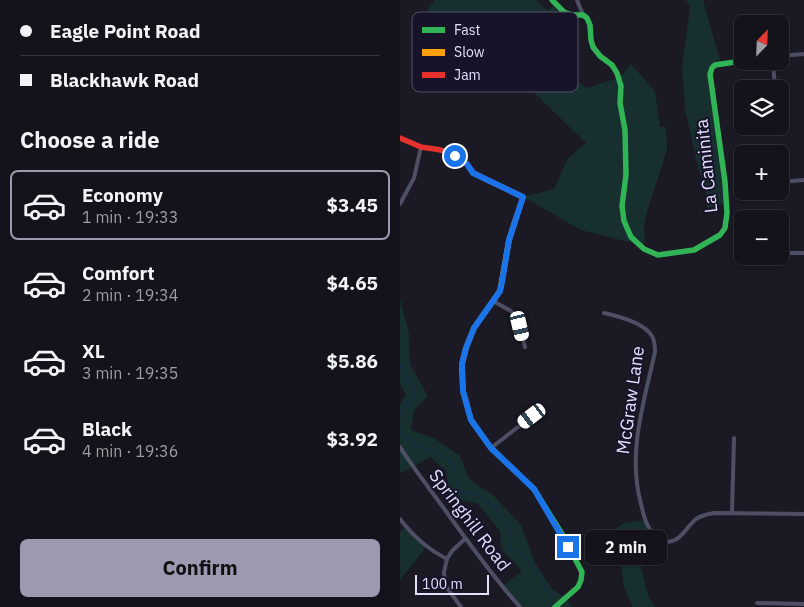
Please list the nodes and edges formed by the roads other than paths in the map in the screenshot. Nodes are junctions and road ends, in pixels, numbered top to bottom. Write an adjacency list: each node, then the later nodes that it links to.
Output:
1 (552, 0): 3 (street)
2 (577, 0): 5 (street)
3 (564, 12)
4 (578, 16): 5 (street)
5 (583, 16): 8 (street, La Caminita)
6 (804, 54): 7 (street)
7 (789, 55)
8 (734, 62)
9 (400, 138): 10 (street)
10 (421, 147): 13 (street); 16 (street)
11 (804, 180): 12 (street)
12 (789, 181)
13 (400, 204)
14 (789, 253): 15 (street)
15 (804, 253)
16 (494, 301): 18 (street); 22 (street)
17 (604, 313): 23 (street, McGraw Lane)
18 (525, 346)
19 (532, 416): 22 (street)
20 (734, 438): 23 (street)
21 (400, 447): 26 (street, Springhill Road)
22 (491, 448): 32 (street)
23 (732, 513): 24 (street, McGraw Lane)
24 (804, 514)
25 (400, 519): 27 (street)
26 (465, 539): 27 (street); 31 (street, Springhill Road)
27 (447, 559): 30 (street)
28 (757, 603): 29 (street)
29 (804, 604)
30 (460, 607)
31 (520, 607)
32 (556, 607)

